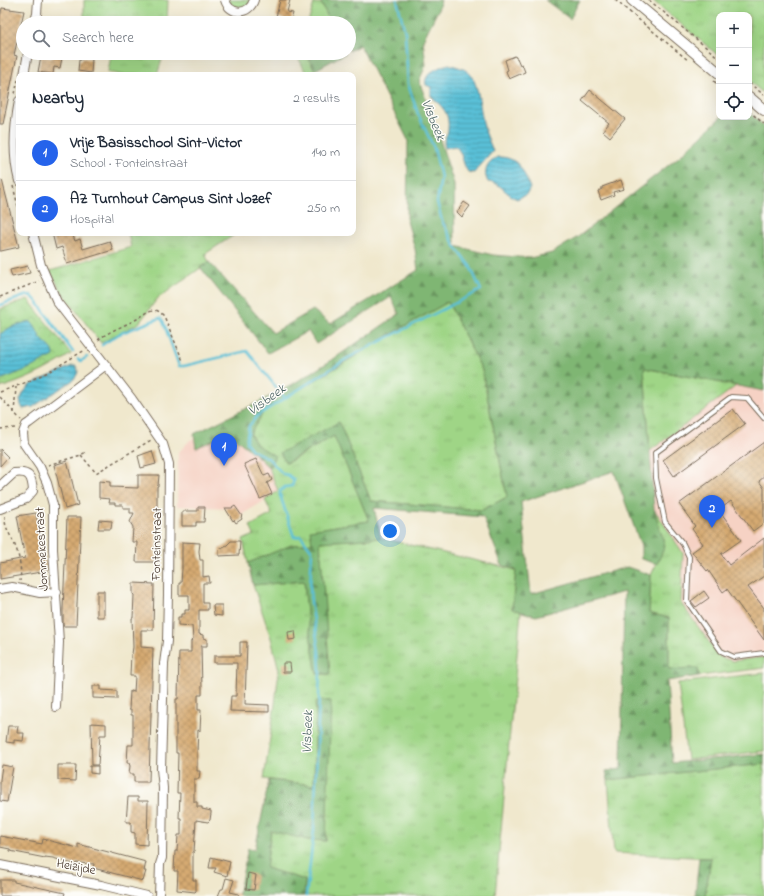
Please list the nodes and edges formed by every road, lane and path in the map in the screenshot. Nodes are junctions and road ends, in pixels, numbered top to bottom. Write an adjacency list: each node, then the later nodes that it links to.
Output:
1 (38, 0): 8 (street)
2 (225, 0): 3 (street)
3 (254, 0)
4 (615, 0): 11 (path)
5 (632, 0): 7 (street)
6 (649, 0): 9 (path)
7 (641, 4): 13 (street)
8 (36, 16)
9 (716, 56)
10 (27, 60): 12 (street)
11 (690, 62)
12 (25, 72)
13 (716, 77)
14 (750, 84): 15 (path)
15 (764, 95)
16 (752, 100): 17 (street)
17 (764, 110)
18 (752, 114): 20 (path)
19 (16, 116): 21 (street)
20 (764, 124)
21 (16, 167)
22 (33, 236): 23 (street, Fonteinstraat)
23 (46, 278): 24 (path); 28 (street, Fonteinstraat)
24 (0, 297)
25 (96, 342): 27 (path)
26 (81, 352): 29 (path)
27 (183, 361)
28 (106, 365): 34 (street); 49 (street, Fonteinstraat)
29 (16, 386): 30 (path); 32 (path)
30 (0, 392)
31 (0, 398): 32 (path)
32 (14, 413): 34 (path)
33 (764, 418): 45 (lane)
34 (27, 426): 35 (path); 39 (street, Jommekestraat)
35 (0, 429)
36 (154, 440): 38 (path)
37 (86, 452): 38 (path)
38 (81, 455): 39 (path)
39 (40, 467): 44 (street, Jommekestraat)
40 (0, 486): 41 (street)
41 (4, 508): 42 (path)
42 (18, 588): 43 (street); 44 (street)
43 (0, 589)
44 (57, 592): 46 (street, Jommekestraat)
45 (764, 654)
46 (56, 707)
47 (0, 865): 48 (street, Heizijde)
48 (147, 896)
49 (159, 896)

